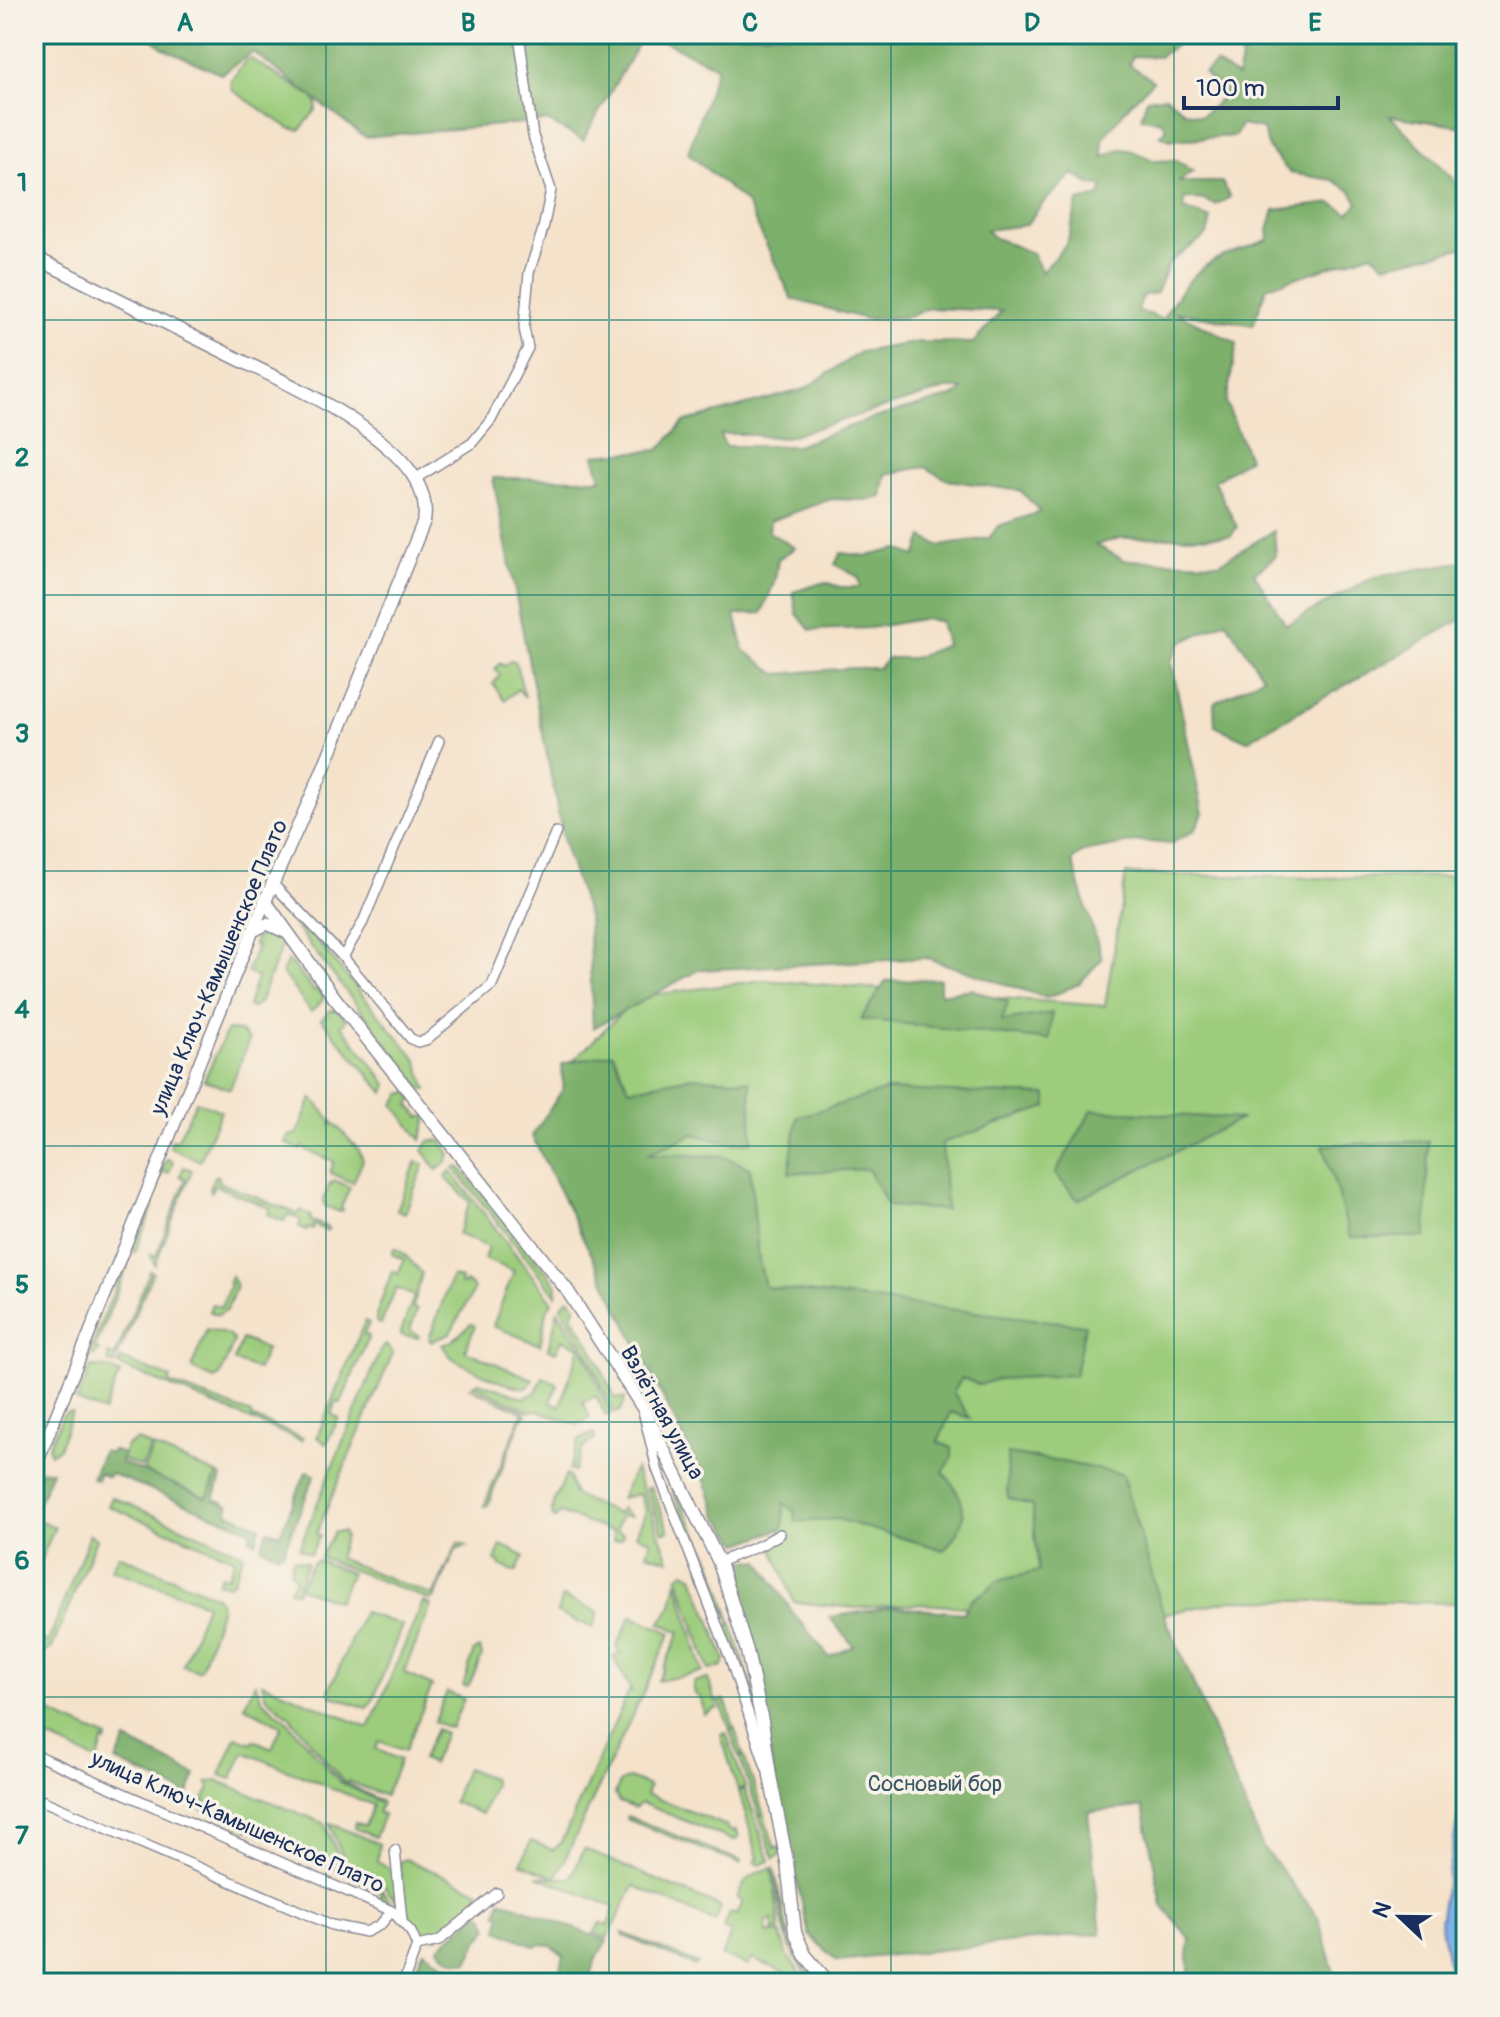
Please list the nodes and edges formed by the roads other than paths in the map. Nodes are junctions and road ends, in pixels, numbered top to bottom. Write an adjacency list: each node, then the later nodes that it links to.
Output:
1 (519, 34): 3 (street)
2 (34, 257): 3 (main road, улица Ключ-Камышенское Плато)
3 (415, 479): 6 (main road, улица Ключ-Камышенское Плато)
4 (439, 741): 10 (street)
5 (556, 832): 10 (street)
6 (272, 883): 7 (main road, улица Ключ-Камышенское Плато); 10 (street)
7 (265, 901): 8 (street, улица Ключ-Камышенское Плато); 9 (main road, Взлётная улица)
8 (250, 933): 9 (street); 12 (street, улица Ключ-Камышенское Плато)
9 (286, 933): 11 (main road, Взлётная улица)
10 (343, 957)
11 (643, 1408): 14 (main road, Взлётная улица); 16 (street)
12 (34, 1470)
13 (780, 1534): 14 (street)
14 (719, 1562): 16 (main road, Взлётная улица)
15 (34, 1754): 20 (street, улица Ключ-Камышенское Плато)
16 (770, 1776): 24 (main road, Взлётная улица)
17 (34, 1797): 20 (street)
18 (395, 1850): 21 (street)
19 (497, 1893): 22 (street)
20 (392, 1911): 21 (street, улица Ключ-Камышенское Плато)
21 (402, 1921): 22 (street, улица Ключ-Камышенское Плато)
22 (417, 1946): 23 (street)
23 (403, 1983)
24 (829, 1983)

